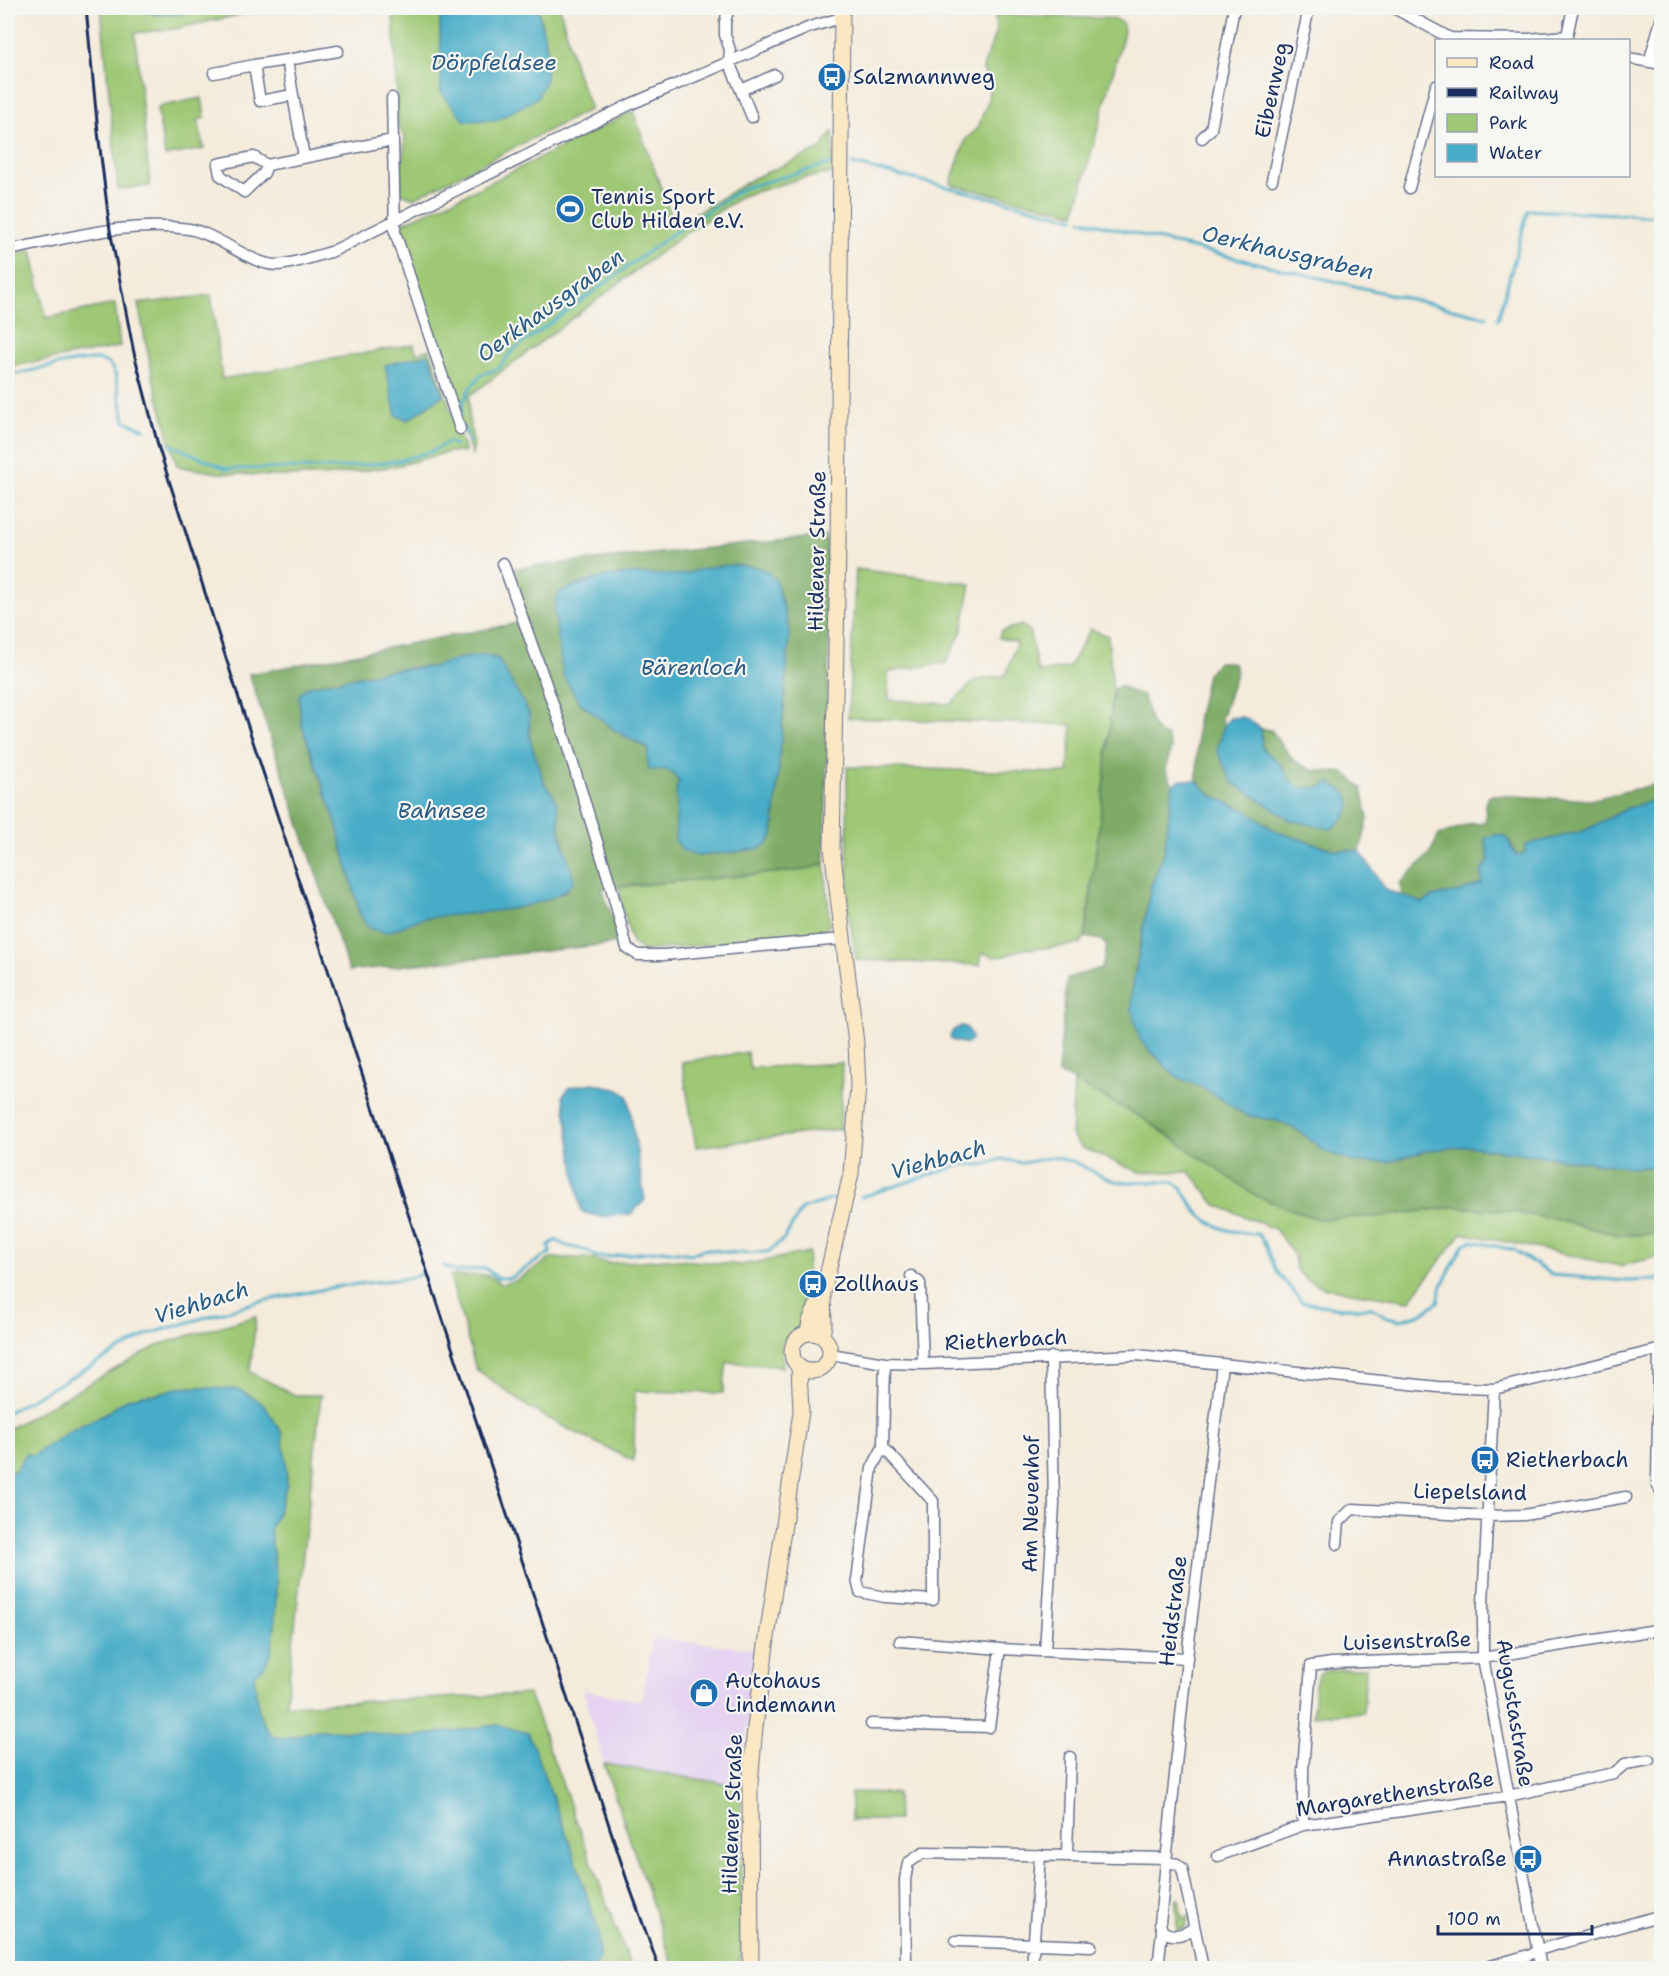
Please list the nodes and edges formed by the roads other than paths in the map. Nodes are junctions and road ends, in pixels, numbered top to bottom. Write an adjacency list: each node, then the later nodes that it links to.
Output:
1 (729, 8): 13 (street)
2 (1233, 8): 24 (street)
3 (1309, 8): 28 (street, Eibenweg)
4 (1394, 8): 9 (street)
5 (1573, 8): 8 (street)
6 (842, 13): 13 (street); 34 (main road, Hildener Straße)
7 (1662, 17): 14 (street)
8 (1566, 38): 9 (street)
9 (1449, 39)
10 (338, 51): 12 (street)
11 (1630, 58): 14 (street)
12 (287, 60): 16 (street); 21 (street)
13 (729, 62): 19 (street); 30 (street)
14 (1649, 62): 15 (street)
15 (1662, 64)
16 (254, 65): 17 (street); 21 (street)
17 (214, 73)
18 (775, 75): 19 (street)
19 (741, 90): 23 (street)
20 (1435, 93): 29 (street)
21 (293, 95): 26 (street)
22 (392, 98): 25 (street)
23 (752, 117)
24 (1202, 138)
25 (393, 140): 26 (street); 30 (street)
26 (304, 157): 27 (street)
27 (267, 165)
28 (1272, 180)
29 (1409, 188)
30 (395, 221): 31 (street); 32 (street)
31 (8, 250)
32 (460, 429)
33 (503, 563): 34 (street)
34 (842, 939): 36 (main road, Hildener Straße)
35 (911, 1276): 41 (street, Rietherbach)
36 (815, 1334): 38 (main road); 43 (main road)
37 (1660, 1349): 45 (street, Rietherbach); 48 (street)
38 (830, 1354): 40 (street, Rietherbach); 44 (main road)
39 (1051, 1357): 41 (street, Rietherbach); 42 (street, Rietherbach); 55 (street, Am Neuenhof)
40 (885, 1363): 41 (street, Rietherbach); 47 (street)
41 (923, 1364)
42 (1222, 1364): 45 (street, Rietherbach); 56 (street, Heidstraße)
43 (800, 1368): 44 (main road); 46 (main road, Hildener Straße)
44 (815, 1371): 46 (main road, Hildener Straße)
45 (1494, 1389): 50 (street, Augustastraße)
46 (801, 1412): 74 (main road, Hildener Straße)
47 (883, 1447): 47 (street)
48 (1662, 1492)
49 (1626, 1497): 50 (street, Liepelsland)
50 (1488, 1516): 51 (street, Liepelsland); 57 (street, Augustastraße)
51 (1337, 1544)
52 (1662, 1629): 57 (street, Luisenstraße)
53 (900, 1641): 54 (street)
54 (1000, 1649): 55 (street); 58 (street)
55 (1045, 1651): 56 (street)
56 (1187, 1658): 66 (street, Heidstraße)
57 (1483, 1658): 61 (street, Augustastraße); 62 (street, Luisenstraße)
58 (871, 1724)
59 (1070, 1757): 64 (street)
60 (1649, 1760): 61 (street, Margarethenstraße)
61 (1508, 1796): 62 (street, Margarethenstraße); 73 (street, Augustastraße)
62 (1303, 1825): 65 (street, Margarethenstraße)
63 (1040, 1855): 64 (street); 71 (street); 75 (street)
64 (1067, 1855): 66 (street)
65 (1218, 1856)
66 (1166, 1860): 68 (street); 69 (street, Heidstraße)
67 (1662, 1915): 73 (street)
68 (1194, 1928): 69 (street); 78 (street)
69 (1162, 1931): 77 (street, Heidstraße)
70 (956, 1941): 71 (street)
71 (1034, 1943): 72 (street); 76 (street)
72 (1091, 1946)
73 (1538, 1950): 79 (street); 80 (street, Augustastraße)
74 (751, 1968)
75 (906, 1968)
76 (1032, 1968)
77 (1158, 1968)
78 (1203, 1968)
79 (1483, 1968)
80 (1542, 1968)

